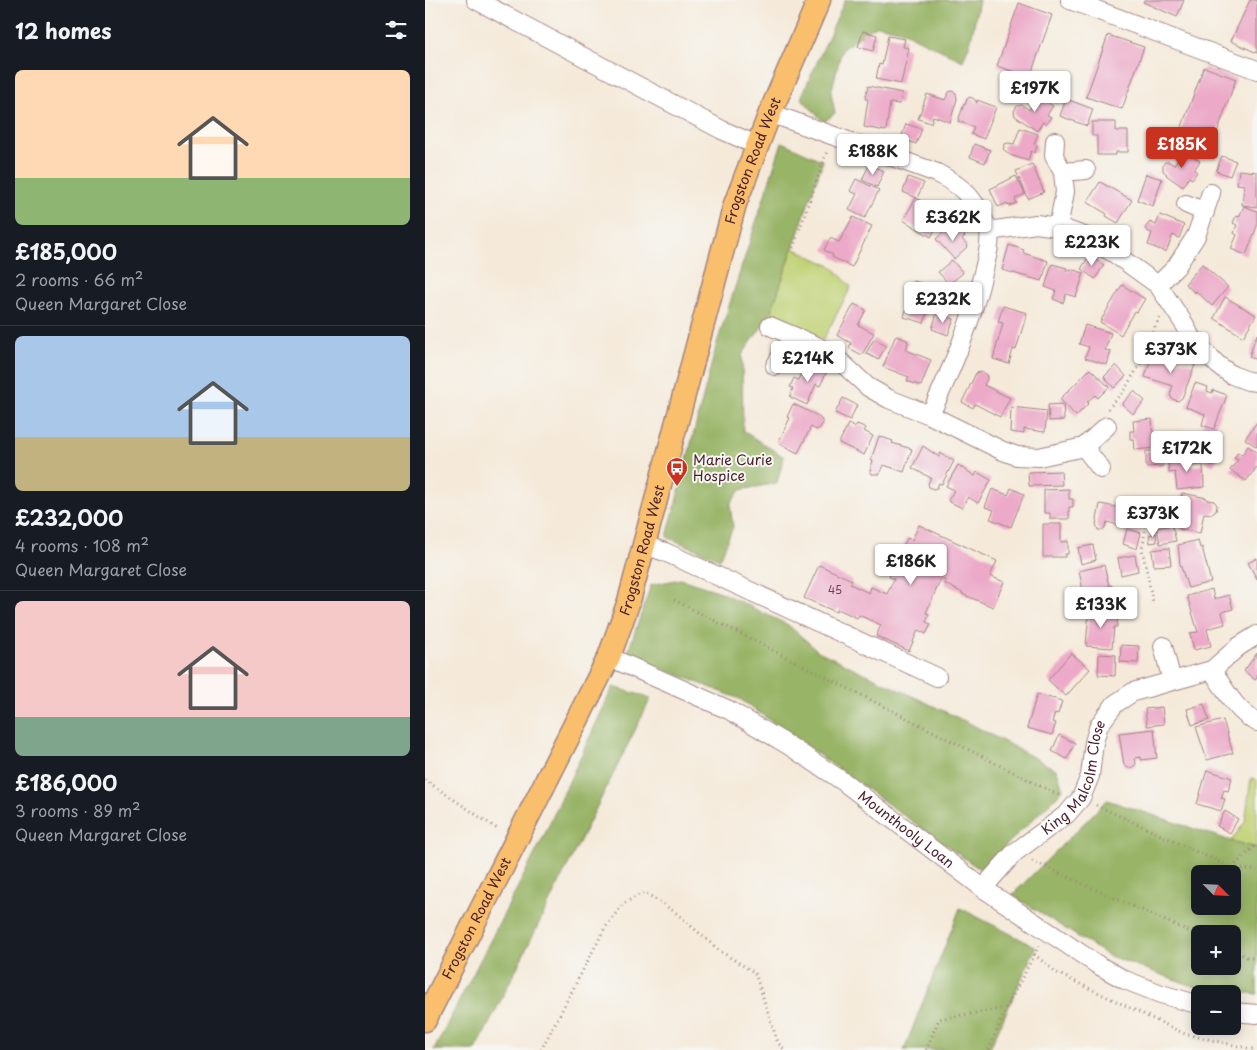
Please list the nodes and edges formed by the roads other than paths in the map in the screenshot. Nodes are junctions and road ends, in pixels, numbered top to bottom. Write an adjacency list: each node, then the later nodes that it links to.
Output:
1 (476, 0): 7 (street)
2 (819, 0): 5 (main road, Frogston Road West)
3 (1070, 0): 4 (street)
4 (1257, 70)
5 (770, 113): 7 (main road, Frogston Road West); 14 (street)
6 (1055, 140): 9 (street)
7 (756, 145): 24 (main road, Frogston Road West)
8 (1086, 170): 9 (street)
9 (1063, 172): 13 (street)
10 (1211, 193): 12 (street)
11 (1186, 204): 12 (street)
12 (1205, 212): 15 (street)
13 (1057, 227): 14 (street); 15 (street)
14 (989, 231): 20 (street)
15 (1158, 285): 19 (street)
16 (770, 326): 17 (street)
17 (793, 336): 18 (street); 20 (street)
18 (775, 366)
19 (1257, 382)
20 (930, 415): 22 (street)
21 (1107, 426): 22 (street)
22 (1084, 447): 23 (street)
23 (1101, 469)
24 (644, 545): 27 (main road, Frogston Road West); 29 (street)
25 (1257, 635): 28 (street, King Malcolm Close)
26 (1163, 646): 30 (street)
27 (609, 657): 32 (street, Mounthooly Loan); 36 (main road, Frogston Road West)
28 (1212, 670): 30 (street, King Malcolm Close); 31 (street)
29 (937, 677)
30 (1172, 681): 32 (street, King Malcolm Close)
31 (1257, 722)
32 (984, 890): 33 (street, Mounthooly Loan)
33 (1191, 1002)
34 (1241, 1013): 35 (street)
35 (1257, 1014)
36 (425, 1020)

